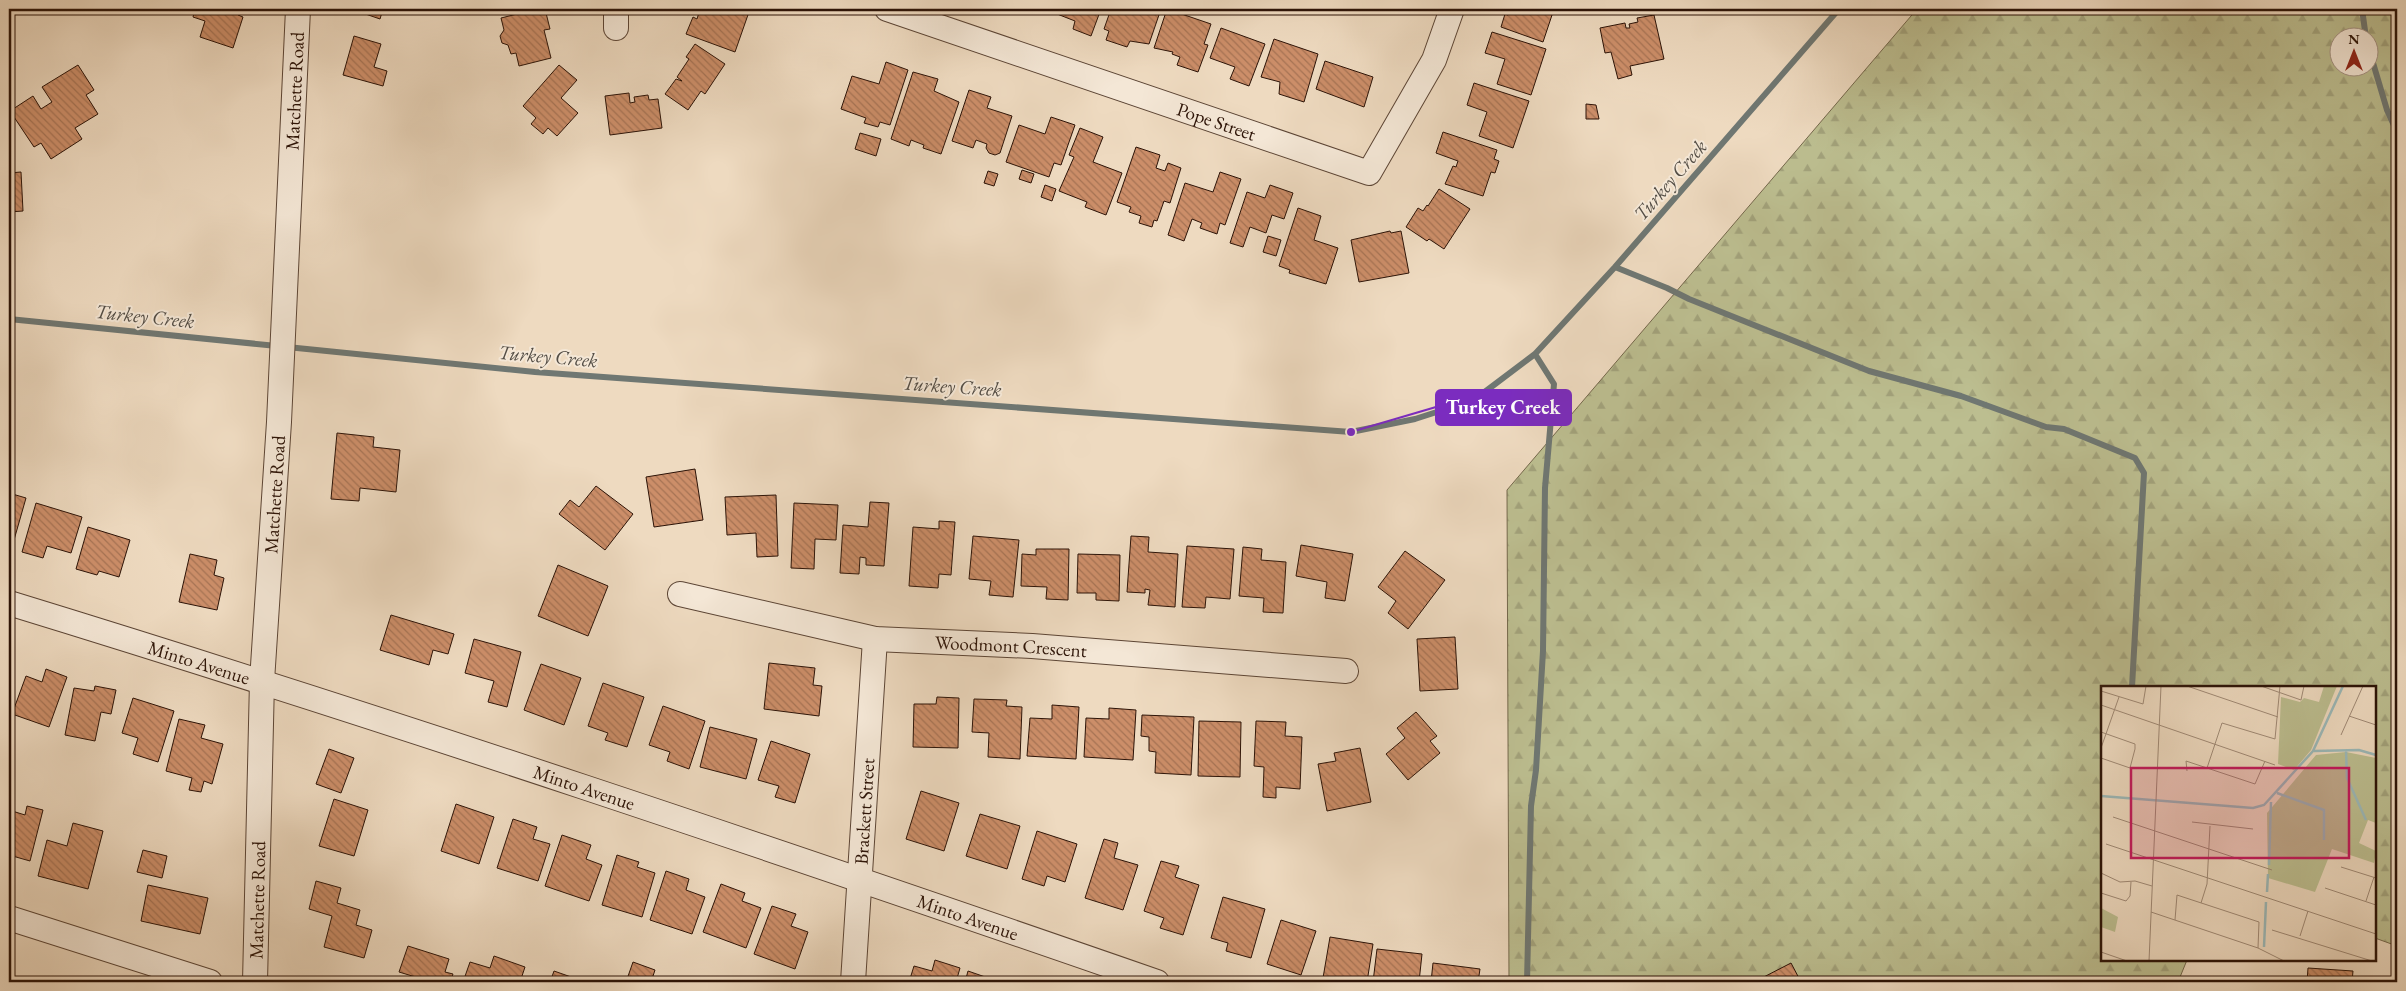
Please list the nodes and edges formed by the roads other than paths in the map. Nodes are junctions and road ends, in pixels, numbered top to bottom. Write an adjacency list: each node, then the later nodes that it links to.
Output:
1 (298, 9): 8 (street, Matchette Road)
2 (887, 9): 3 (street, Pope Street)
3 (1452, 9)
4 (680, 594): 6 (street, Woodmont Crescent)
5 (9, 603): 8 (street, Minto Avenue)
6 (875, 639): 7 (street, Woodmont Crescent); 9 (street, Brackett Street)
7 (1346, 671)
8 (262, 681): 9 (street, Minto Avenue); 12 (street, Matchette Road)
9 (861, 880): 13 (street, Brackett Street); 14 (street, Minto Avenue)
10 (9, 918): 11 (street)
11 (210, 982)
12 (255, 982)
13 (853, 982)
14 (1157, 982)

